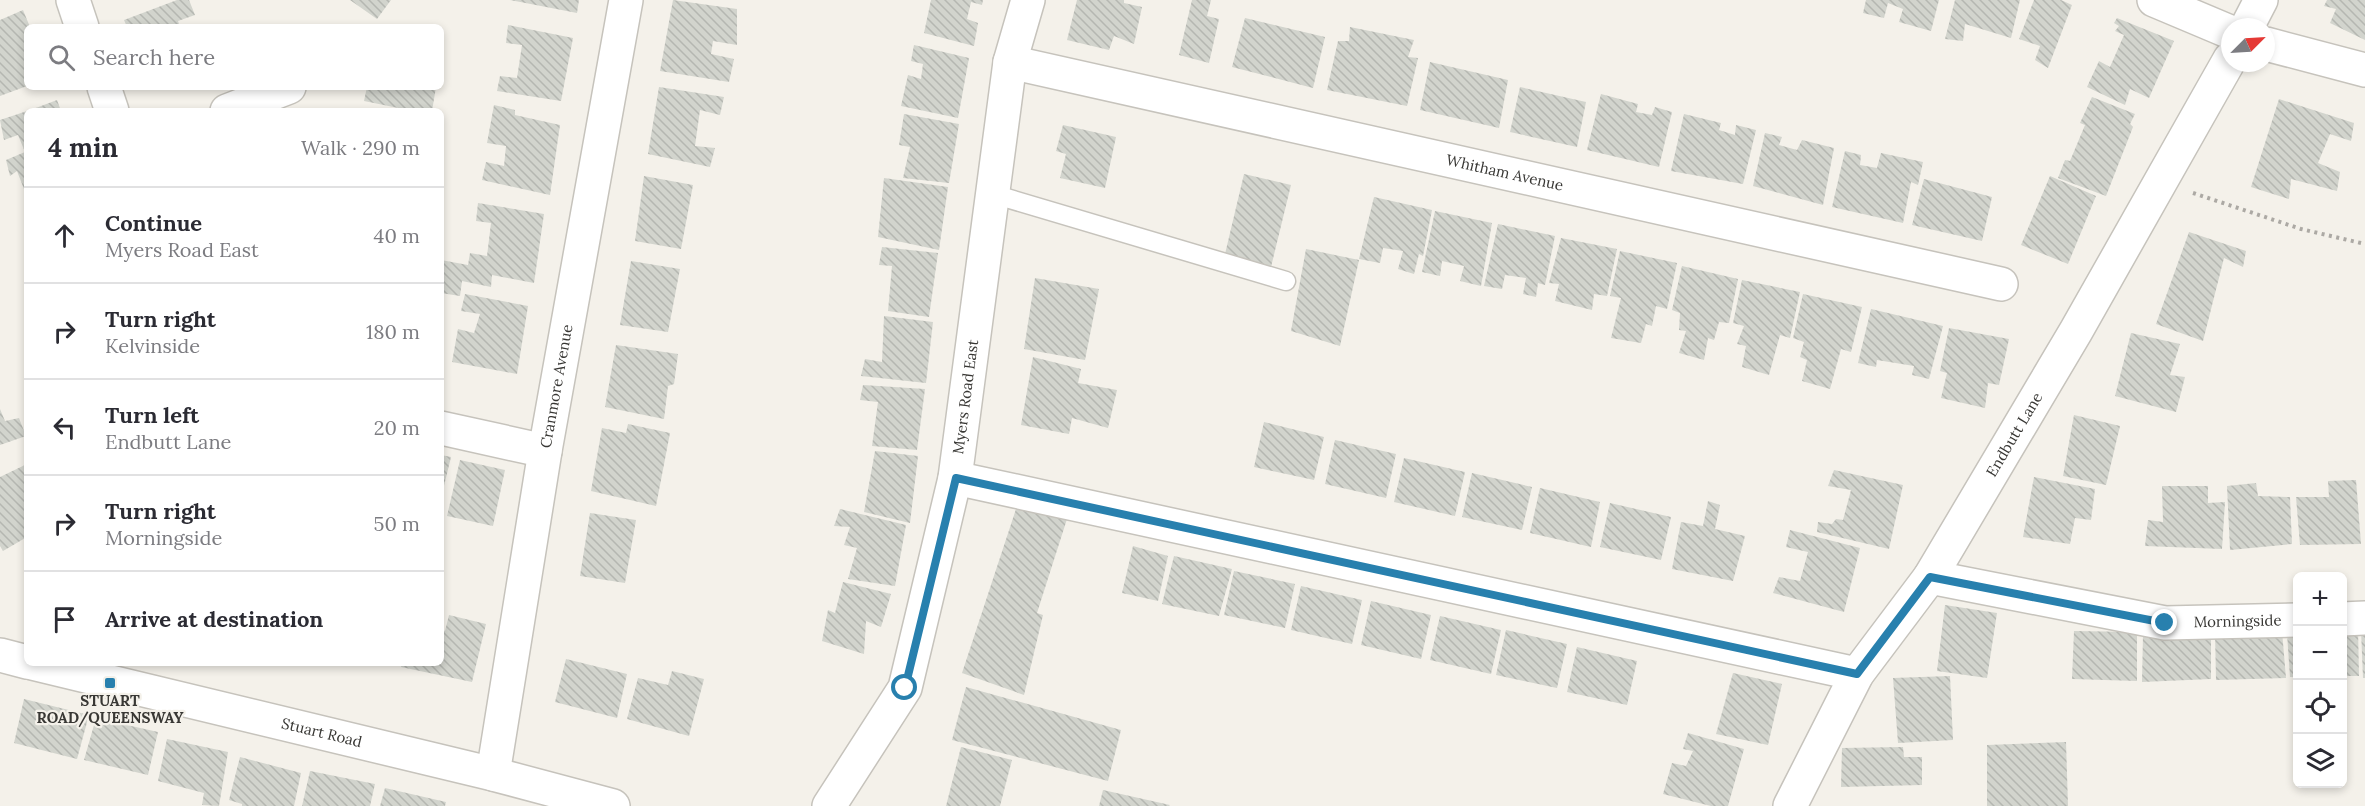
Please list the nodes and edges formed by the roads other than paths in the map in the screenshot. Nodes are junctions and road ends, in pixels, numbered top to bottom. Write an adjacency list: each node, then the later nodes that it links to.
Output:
1 (73, 0): 7 (street)
2 (626, 0): 21 (street, Cranmore Avenue)
3 (1028, 0): 10 (street, Myers Road East)
4 (2154, 0): 8 (street)
5 (2260, 0): 6 (street)
6 (2251, 18)
7 (81, 24)
8 (2221, 28)
9 (2275, 46): 11 (street)
10 (1010, 62): 17 (street, Myers Road East); 19 (street, Whitham Avenue)
11 (2365, 70)
12 (2223, 72): 23 (street, Endbutt Lane)
13 (105, 90): 15 (street)
14 (281, 90): 16 (street)
15 (111, 108)
16 (235, 108)
17 (993, 194): 18 (lane); 22 (street, Myers Road East)
18 (1286, 281)
19 (2001, 284)
20 (444, 429): 21 (street)
21 (545, 451): 31 (street, Cranmore Avenue)
22 (956, 478): 30 (street); 33 (street, Myers Road East)
23 (1930, 577): 26 (street, Morningside); 30 (street, Endbutt Lane)
24 (2365, 618): 25 (street)
25 (2347, 619)
26 (2293, 620)
27 (0, 655): 28 (street)
28 (24, 661)
29 (44, 666): 31 (street, Stuart Road)
30 (1857, 674): 34 (street, Endbutt Lane)
31 (493, 774): 32 (street, Stuart Road)
32 (613, 806)
33 (829, 806)
34 (1790, 806)

